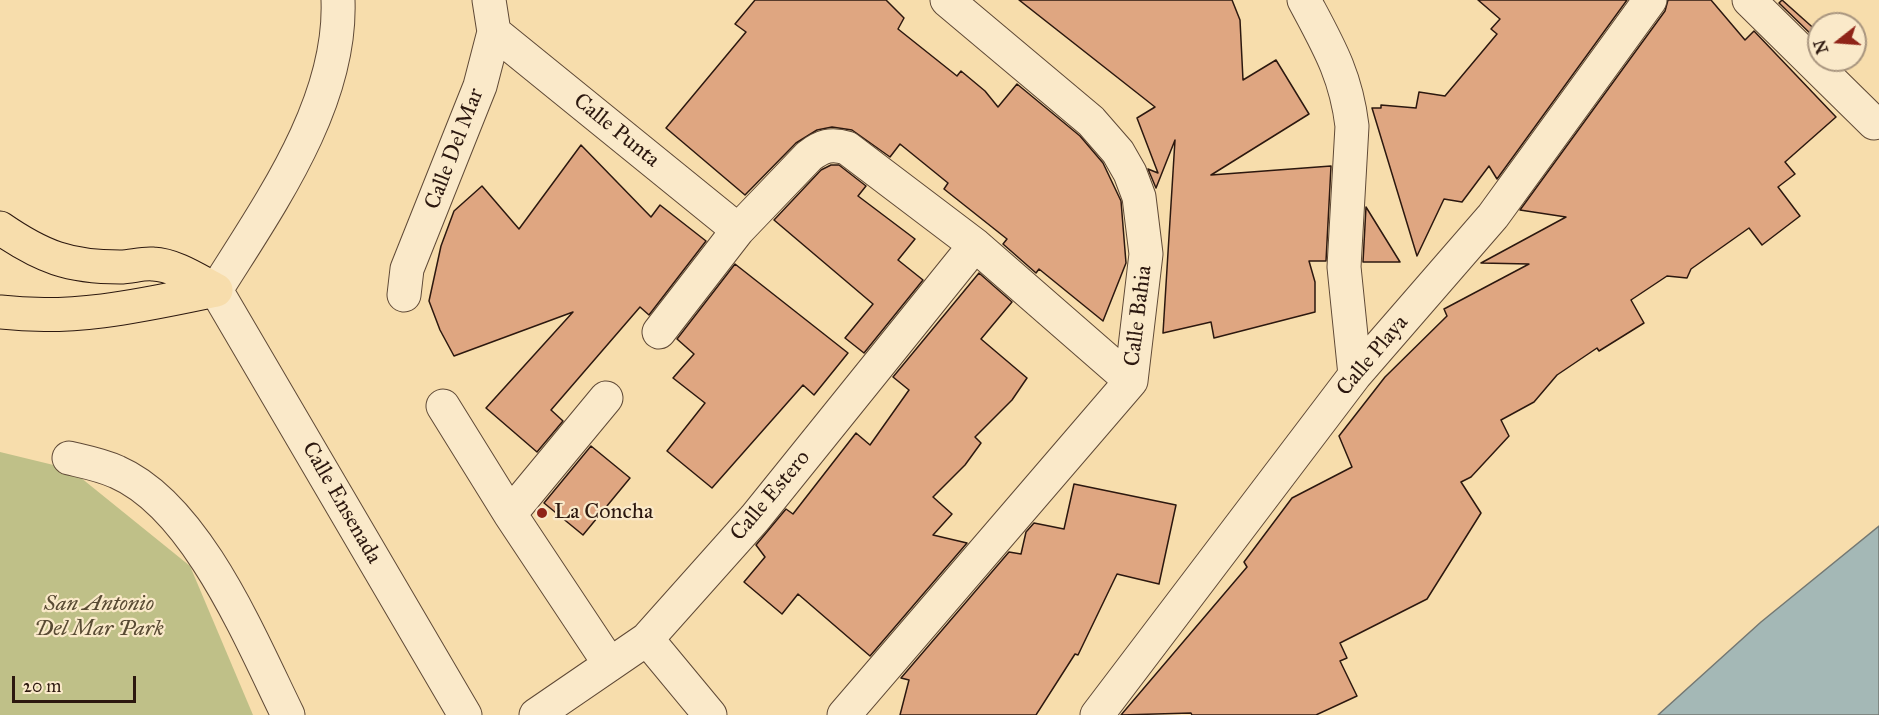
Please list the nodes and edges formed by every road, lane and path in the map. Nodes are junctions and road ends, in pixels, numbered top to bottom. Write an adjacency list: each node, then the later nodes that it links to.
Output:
1 (338, 0): 12 (street)
2 (489, 0): 7 (street, Calle Del Mar)
3 (947, 0): 17 (street, Calle Bahia)
4 (1304, 0): 16 (street)
5 (1650, 0): 16 (street, Calle Playa)
6 (1749, 0): 8 (street)
7 (494, 32): 10 (street, Calle Punta); 13 (street, Calle Del Mar)
8 (1874, 123)
9 (0, 228): 12 (highway)
10 (738, 230): 11 (street); 15 (street)
11 (975, 245): 17 (street); 22 (street, Calle Estero)
12 (216, 290): 14 (highway); 25 (street, Calle Ensenada)
13 (404, 295)
14 (0, 312)
15 (659, 332)
16 (1355, 375): 29 (street, Calle Playa)
17 (1131, 381): 28 (street, Calle Bahia)
18 (606, 398): 21 (street)
19 (443, 406): 21 (street)
20 (69, 459): 24 (street)
21 (510, 514): 23 (street)
22 (647, 639): 23 (street, Calle Estero); 27 (street)
23 (609, 663): 26 (street, Calle Estero)
24 (288, 715)
25 (465, 715)
26 (536, 715)
27 (710, 715)
28 (844, 715)
29 (1097, 715)

